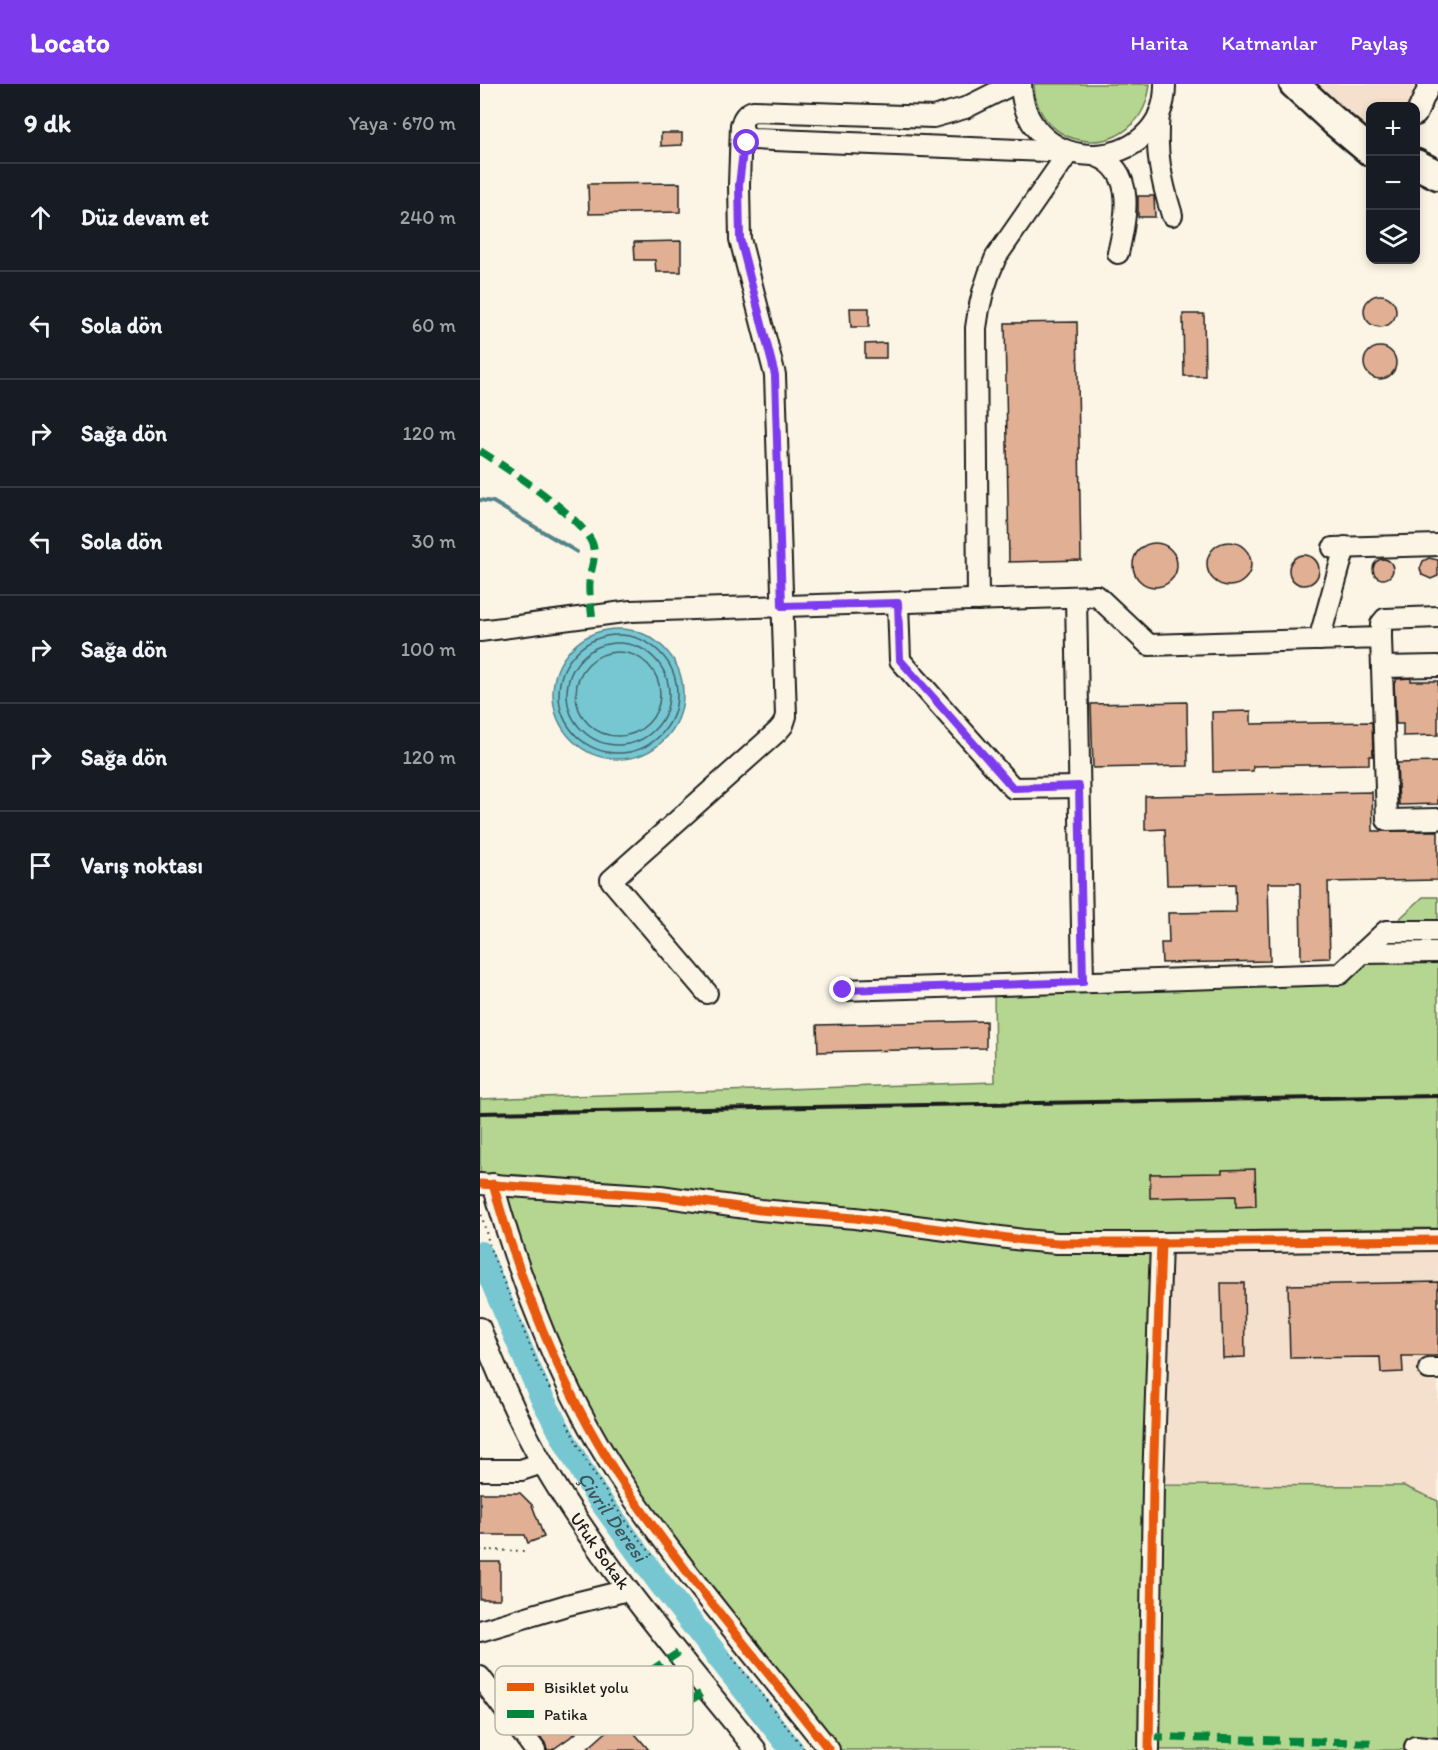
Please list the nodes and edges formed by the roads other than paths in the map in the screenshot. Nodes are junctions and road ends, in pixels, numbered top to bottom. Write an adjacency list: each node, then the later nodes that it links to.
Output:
1 (1013, 84): 9 (street)
2 (1021, 84): 12 (street)
3 (1165, 84): 8 (street)
4 (1294, 84): 11 (highway)
5 (1311, 84): 10 (highway)
6 (1430, 84): 7 (street)
7 (1420, 106)
8 (1159, 114): 13 (street); 18 (street)
9 (747, 132): 12 (street); 24 (street)
10 (1366, 132)
11 (1366, 147)
12 (1069, 152): 13 (street); 22 (street)
13 (1096, 156): 19 (street)
14 (1420, 166): 15 (highway)
15 (1438, 175)
16 (1420, 179): 17 (highway)
17 (1438, 188)
18 (1172, 215)
19 (1118, 253)
20 (1438, 545): 28 (street)
21 (1076, 597): 22 (street); 28 (street); 31 (street)
22 (978, 600): 23 (street)
23 (898, 603): 24 (street); 31 (street)
24 (782, 606): 26 (street); 38 (street)
25 (1438, 617): 27 (street)
26 (480, 631)
27 (1381, 638): 28 (street); 30 (street)
28 (1319, 640)
29 (1438, 666): 30 (street)
30 (1382, 667): 32 (street)
31 (1079, 786): 36 (street)
32 (1438, 819)
33 (1438, 931): 35 (street)
34 (1438, 952): 35 (street)
35 (1362, 953): 36 (street)
36 (1083, 982): 37 (street)
37 (843, 990)
38 (707, 993)
39 (487, 1184): 40 (street); 58 (street)
40 (660, 1196): 41 (street); 43 (street)
41 (1438, 1228)
42 (1438, 1240): 43 (street)
43 (1161, 1243): 59 (street)
44 (480, 1328): 45 (street, Ufuk Sokak)
45 (542, 1463): 46 (street); 47 (street, Ufuk Sokak)
46 (480, 1470)
47 (628, 1590): 48 (street); 49 (street, Ufuk Sokak)
48 (480, 1631)
49 (689, 1666)
50 (693, 1671): 57 (street, Ufuk Sokak)
51 (480, 1677): 52 (street)
52 (495, 1697)
53 (524, 1735): 56 (street)
54 (1415, 1747): 55 (street)
55 (1438, 1749)
56 (535, 1750)
57 (756, 1750)
58 (829, 1750)
59 (1149, 1750)

